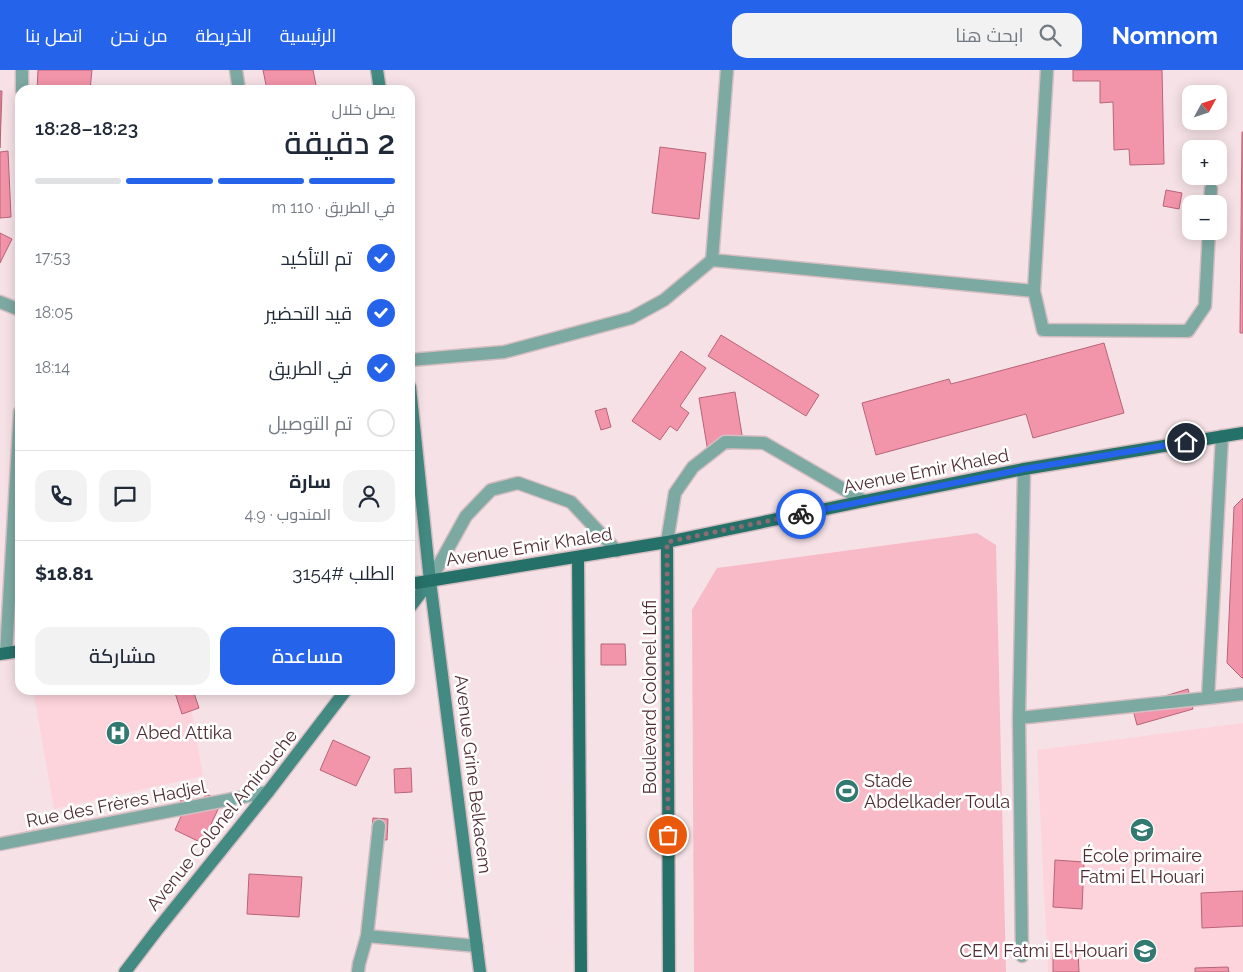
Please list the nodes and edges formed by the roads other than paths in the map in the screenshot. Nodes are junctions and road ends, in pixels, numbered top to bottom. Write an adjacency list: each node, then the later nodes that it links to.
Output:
1 (22, 70): 6 (street)
2 (236, 70): 7 (street)
3 (378, 70): 8 (main road)
4 (727, 70): 12 (street)
5 (1047, 70): 13 (street)
6 (22, 85)
7 (238, 85)
8 (380, 85)
9 (1211, 189): 10 (street)
10 (1211, 195)
11 (1209, 240): 13 (street)
12 (712, 260): 13 (street); 16 (street)
13 (1034, 291)
14 (0, 302): 15 (street)
15 (15, 308)
16 (415, 360)
17 (1243, 434): 19 (main road, Avenue Emir Khaled)
18 (415, 436): 26 (main road, Avenue Grine Belkacem)
19 (1222, 436): 20 (main road, Avenue Emir Khaled); 32 (street)
20 (1024, 469): 22 (main road, Avenue Emir Khaled); 33 (street)
21 (15, 483): 29 (street)
22 (864, 501): 23 (main road, Avenue Emir Khaled); 23 (street)
23 (667, 542): 24 (main road, Avenue Emir Khaled); 44 (main road, Boulevard Colonel Lotfi)
24 (617, 551): 25 (main road, Avenue Emir Khaled); 26 (street)
25 (578, 557): 26 (main road, Avenue Emir Khaled); 43 (main road)
26 (430, 581): 27 (main road, Avenue Emir Khaled); 28 (main road); 38 (main road, Avenue Grine Belkacem)
27 (415, 583)
28 (415, 600)
29 (3, 654)
30 (1243, 694): 32 (street)
31 (342, 695): 34 (main road, Avenue Colonel Amirouche)
32 (1208, 698): 33 (street)
33 (1019, 718): 39 (street)
34 (268, 792): 36 (street, Rue des Frères Hadjel); 40 (main road, Avenue Colonel Amirouche)
35 (378, 826): 37 (street)
36 (0, 844)
37 (367, 936): 38 (street); 41 (street)
38 (477, 946): 42 (main road, Avenue Grine Belkacem)
39 (1022, 956)
40 (125, 972)
41 (358, 972)
42 (480, 972)
43 (581, 972)
44 (669, 972)

